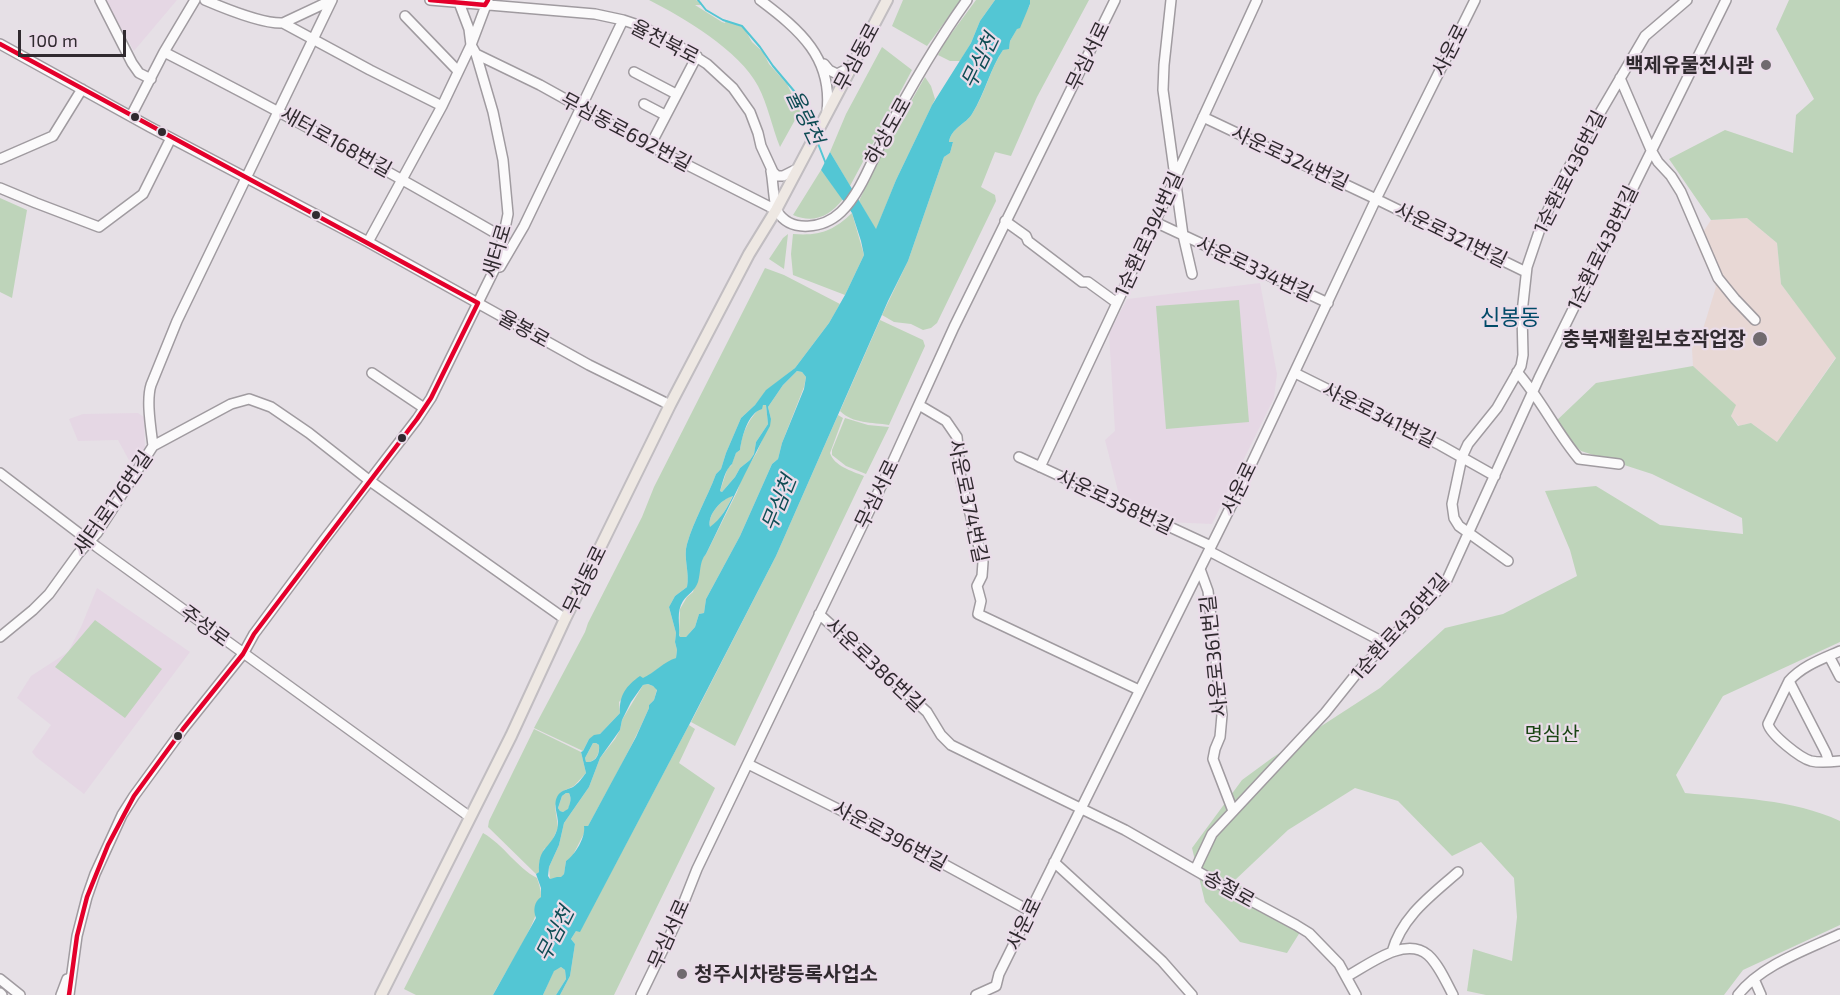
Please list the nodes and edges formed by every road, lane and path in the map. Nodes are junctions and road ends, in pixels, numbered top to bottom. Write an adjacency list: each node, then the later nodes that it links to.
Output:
1 (100, 0): 31 (street)
2 (195, 0): 23 (street)
3 (206, 0): 19 (street)
4 (332, 0): 19 (street); 20 (street)
5 (430, 0): 15 (street, 율천북로)
6 (760, 0): 26 (street)
7 (887, 0): 27 (main road, 무심동로)
8 (967, 0): 53 (street, 하상도로)
9 (1115, 0): 55 (street, 무심서로)
10 (1171, 0): 50 (street)
11 (1257, 0): 41 (street, 1순환로394번길)
12 (1475, 0): 52 (street, 사운로)
13 (1687, 0): 30 (street, 1순환로436번길)
14 (1726, 0): 44 (street, 1순환로438번길)
15 (458, 1): 16 (street, 율천북로); 22 (street, 새터로)
16 (487, 2): 18 (street, 율천북로); 22 (street)
17 (405, 16): 28 (street)
18 (623, 20): 25 (street, 율천북로); 36 (street)
19 (283, 23): 20 (street)
20 (313, 39): 35 (street); 37 (street)
21 (0, 44): 32 (street, 율봉로)
22 (471, 45): 24 (street, 새터로); 28 (street)
23 (164, 52): 31 (street); 37 (street, 새터로168번길)
24 (476, 54): 36 (street, 무심동로692번길); 54 (street, 새터로)
25 (697, 56): 33 (street); 46 (street, 율천북로)
26 (818, 58): 27 (street); 38 (street)
27 (851, 67): 38 (main road, 무심동로)
28 (458, 71): 35 (street)
29 (634, 72): 33 (street)
30 (1620, 78): 44 (street); 61 (street, 1순환로436번길)
31 (151, 79): 40 (street)
32 (82, 89): 40 (street, 율봉로); 45 (street)
33 (676, 94): 39 (street)
34 (644, 104): 39 (street)
35 (442, 105): 49 (street)
36 (580, 109): 43 (street, 무심동로692번길); 57 (street)
37 (278, 110): 48 (street); 49 (street, 새터로168번길)
38 (827, 113): 47 (main road, 무심동로)
39 (665, 115): 43 (street)
40 (131, 116): 42 (street, 율봉로)
41 (1203, 117): 50 (street, 1순환로394번길); 52 (street, 사운로324번길)
42 (171, 138): 48 (street, 율봉로); 51 (street)
43 (650, 146): 53 (street, 무심동로692번길)
44 (1651, 150): 67 (street); 71 (street, 1순환로438번길)
45 (0, 159)
46 (770, 165): 47 (street); 53 (street, 율천북로)
47 (797, 169): 53 (main road, 무심동로)
48 (246, 176): 60 (street, 율봉로); 75 (street)
49 (401, 178): 59 (street, 새터로168번길); 60 (street)
50 (1175, 179): 56 (street, 1순환로394번길); 58 (street)
51 (0, 188)
52 (1376, 199): 61 (street, 사운로321번길); 66 (street, 사운로)
53 (776, 210): 72 (main road, 무심동로)
54 (508, 219): 57 (street); 59 (street, 새터로)
55 (1005, 221): 65 (street); 73 (street, 무심서로)
56 (1155, 222): 58 (street, 사운로334번길); 65 (street, 1순환로394번길)
57 (524, 226): 63 (street)
58 (1182, 236): 62 (street, 사운로334번길); 66 (street, 사운로334번길)
59 (504, 238): 63 (street, 새터로)
60 (368, 242): 64 (street, 율봉로)
61 (1526, 272): 68 (street, 1순환로436번길)
62 (1192, 274)
63 (484, 292): 64 (street, 새터로)
64 (478, 303): 72 (street, 율봉로); 74 (street, 새터로)
65 (1117, 303): 79 (street, 1순환로394번길)
66 (1328, 303): 70 (street, 사운로)
67 (1755, 320)
68 (1517, 372): 71 (street); 77 (street, 1순환로436번길)
69 (372, 373): 74 (street)
70 (1295, 373): 77 (street, 사운로341번길); 85 (street, 사운로)
71 (1533, 392): 78 (street); 81 (street, 1순환로438번길)
72 (670, 405): 89 (main road, 무심동로)
73 (919, 405): 88 (street, 무심서로); 97 (street, 사운로374번길)
74 (424, 408): 82 (street, 새터로)
75 (153, 446): 82 (street, 새터로176번길); 84 (street, 새터로176번길)
76 (1019, 457): 79 (street, 사운로358번길)
77 (1462, 457): 81 (street); 83 (street, 1순환로436번길)
78 (1619, 464)
79 (1040, 467): 85 (street, 사운로358번길)
80 (0, 473): 84 (street, 주성로)
81 (1495, 476): 83 (street, 1순환로436번길)
82 (370, 481): 89 (street); 93 (street, 새터로)
83 (1468, 534): 86 (street); 91 (street, 1순환로436번길)
84 (90, 542): 90 (street, 새터로176번길); 93 (street, 주성로)
85 (1210, 549): 87 (street, 사운로); 91 (street, 사운로358번길)
86 (1508, 561)
87 (1200, 569): 97 (street, 사운로); 102 (street, 사운로361번길)
88 (819, 614): 100 (street, 무심서로); 101 (street, 사운로386번길)
89 (565, 619): 103 (main road, 무심동로)
90 (0, 637)
91 (1385, 643): 102 (street, 1순환로436번길)
92 (1840, 651): 94 (street)
93 (243, 654): 103 (street, 주성로); 110 (street, 새터로)
94 (1829, 656): 95 (street); 96 (street)
95 (1840, 677)
96 (1789, 681): 99 (street); 99 (street)
97 (1139, 690): 101 (street, 사운로)
98 (1840, 761): 99 (street)
99 (1829, 762)
100 (748, 764): 107 (street, 사운로396번길); 114 (street, 무심서로)
101 (1081, 807): 104 (street, 사운로); 105 (street, 송절로)
102 (1233, 811): 105 (street, 1순환로436번길)
103 (470, 817): 119 (main road, 무심동로)
104 (1054, 862): 107 (street, 사운로); 122 (street)
105 (1195, 870): 111 (street, 송절로)
106 (1458, 872): 109 (street)
107 (1030, 911): 121 (street, 사운로)
108 (1840, 934): 113 (street)
109 (1392, 952): 111 (street); 124 (street)
110 (72, 966): 116 (street); 117 (street, 새터로); 118 (street)
111 (1346, 977): 123 (street, 송절로)
112 (0, 979): 115 (street)
113 (1754, 979): 125 (street); 126 (street)
114 (642, 993): 120 (street, 무심서로)
115 (20, 995)
116 (61, 995)
117 (69, 995)
118 (74, 995)
119 (381, 995)
120 (652, 995)
121 (976, 995)
122 (1192, 995)
123 (1356, 995)
124 (1454, 995)
125 (1738, 995)
126 (1761, 995)

